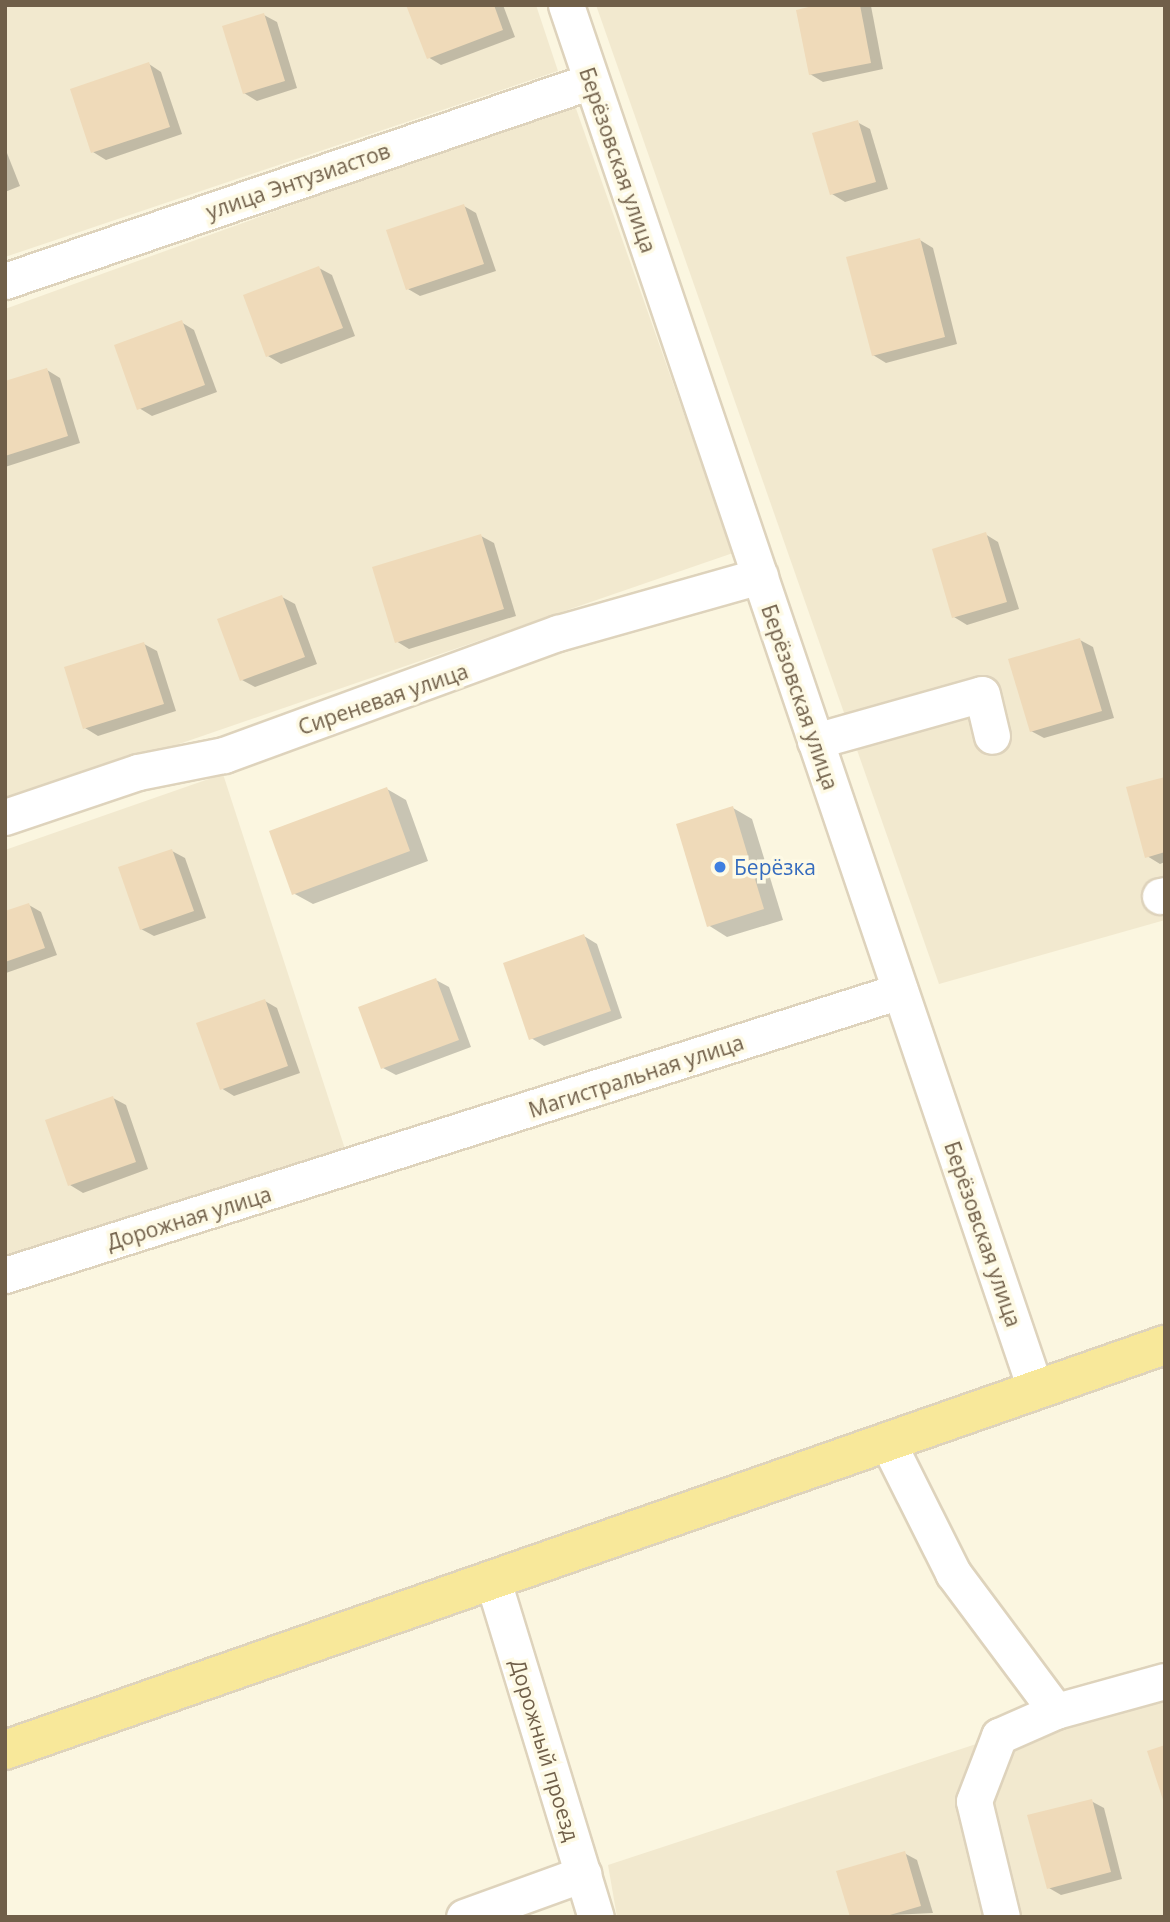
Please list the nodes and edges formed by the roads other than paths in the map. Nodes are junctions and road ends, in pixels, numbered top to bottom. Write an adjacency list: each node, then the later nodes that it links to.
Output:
1 (566, 5): 2 (street, Берёзовская улица)
2 (591, 81): 3 (street, улица Энтузиастов); 4 (street, Берёзовская улица)
3 (5, 281)
4 (760, 576): 6 (street, Берёзовская улица); 7 (street, Сиреневая улица)
5 (992, 736): 6 (street)
6 (815, 741): 8 (street, Берёзовская улица)
7 (5, 817)
8 (900, 991): 9 (street, Магистральная улица); 12 (street, Берёзовская улица)
9 (372, 1160): 10 (street, Дорожная улица)
10 (5, 1275)
11 (1165, 1345): 12 (main road)
12 (1035, 1388): 13 (main road)
13 (887, 1441): 14 (main road); 16 (street)
14 (494, 1584): 17 (main road); 18 (street, Дорожный проезд)
15 (1165, 1681): 16 (street)
16 (1056, 1711): 21 (street)
17 (5, 1750)
18 (583, 1874): 19 (street); 20 (street, Дорожный проезд)
19 (464, 1917)
20 (596, 1917)
21 (1002, 1917)

